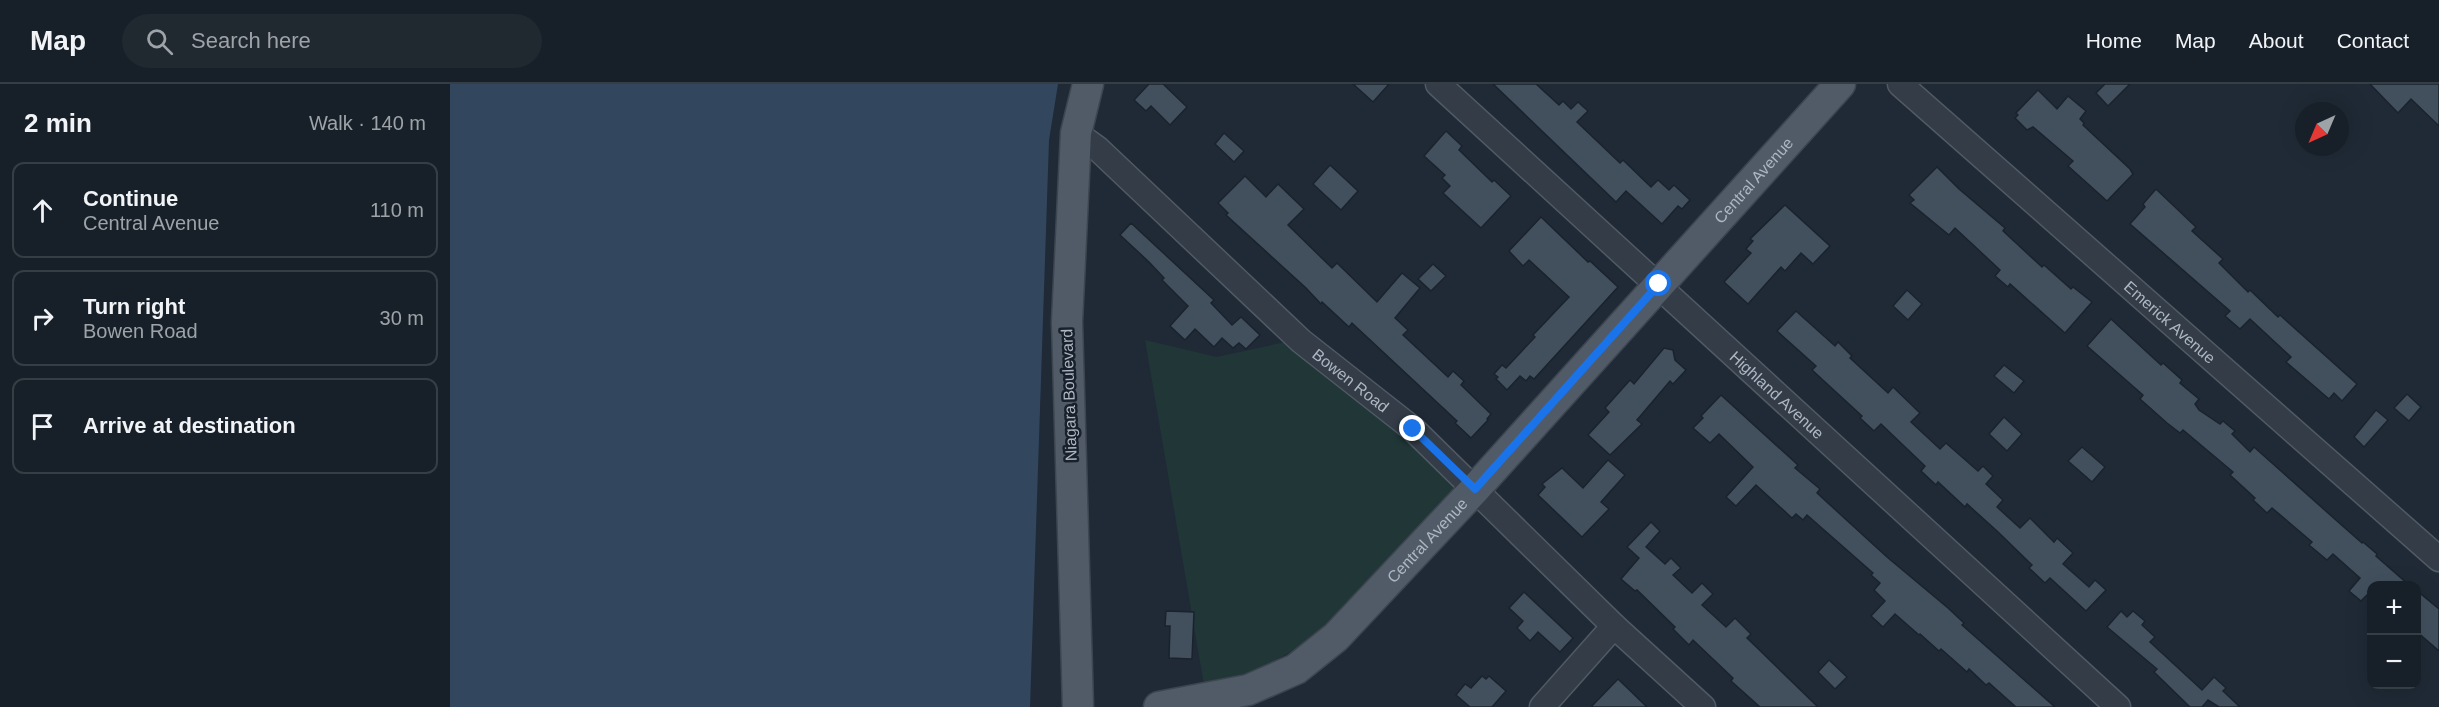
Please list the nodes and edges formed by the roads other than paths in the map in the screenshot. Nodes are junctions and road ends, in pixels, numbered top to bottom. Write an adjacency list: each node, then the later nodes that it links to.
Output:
1 (1088, 84): 5 (main road, Niagara Boulevard)
2 (1438, 84): 6 (street, Highland Avenue)
3 (1840, 84): 6 (main road, Central Avenue)
4 (1900, 84): 8 (street, Emerick Avenue)
5 (1076, 133): 7 (street, Bowen Road); 10 (main road, Niagara Boulevard)
6 (1659, 284): 7 (main road, Central Avenue); 14 (street, Highland Avenue)
7 (1475, 489): 9 (street, Bowen Road); 11 (main road, Central Avenue)
8 (2439, 559)
9 (1614, 626): 12 (street); 13 (street, Bowen Road)
10 (1078, 707)
11 (1159, 707)
12 (1542, 707)
13 (1703, 707)
14 (2118, 707)

